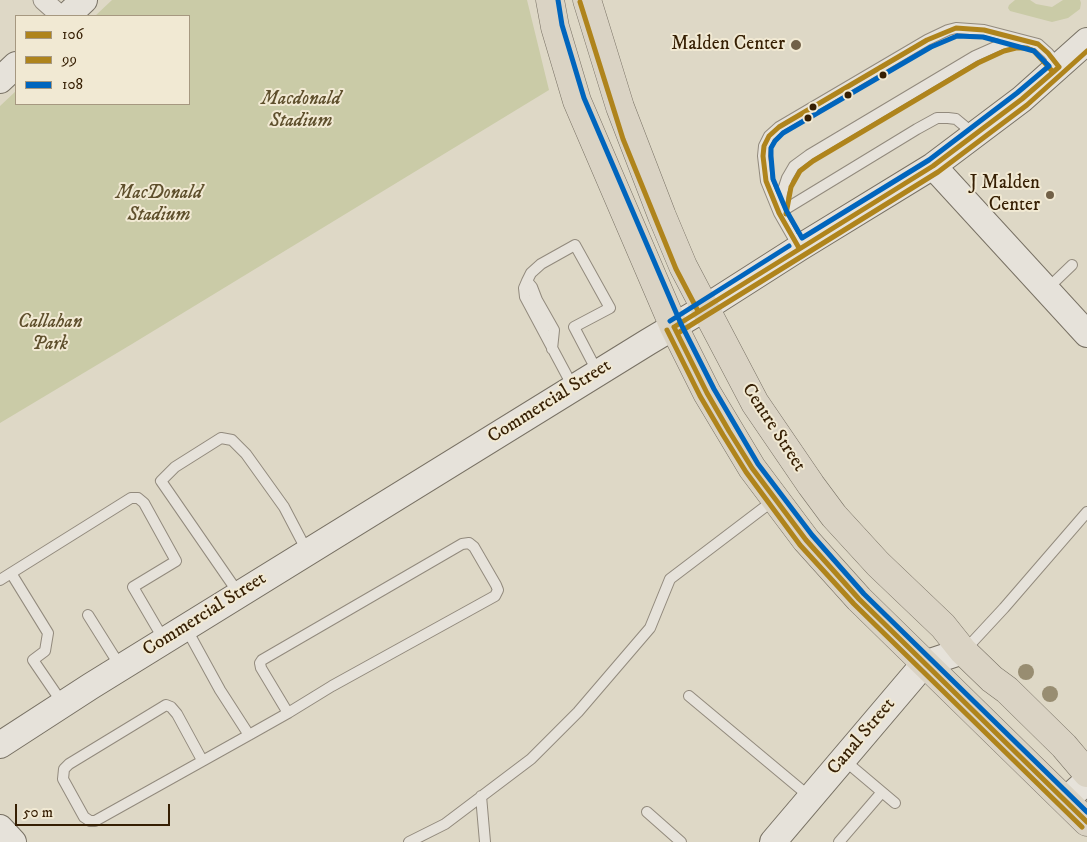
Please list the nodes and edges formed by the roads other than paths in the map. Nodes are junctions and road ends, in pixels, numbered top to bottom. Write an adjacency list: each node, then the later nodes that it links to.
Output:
1 (43, 0): 5 (street)
2 (84, 0): 6 (main road)
3 (550, 0): 19 (main road, Centre Street)
4 (587, 0): 18 (main road, Centre Street)
5 (60, 15)
6 (68, 15)
7 (1028, 41): 10 (lane); 14 (lane); 14 (lane)
8 (1087, 41): 10 (main road, Commercial Street)
9 (15, 65): 11 (main road)
10 (1060, 67): 12 (main road, Commercial Street)
11 (0, 80)
12 (974, 135): 13 (main road, Commercial Street); 14 (lane)
13 (933, 166): 15 (main road, Commercial Street); 17 (main road)
14 (779, 213): 15 (lane)
15 (798, 248): 18 (main road, Commercial Street)
16 (1072, 265): 17 (lane)
17 (1046, 289): 20 (main road)
18 (705, 308): 19 (main road, Commercial Street); 31 (main road, Centre Street)
19 (674, 327): 21 (main road, Commercial Street); 23 (main road, Centre Street)
20 (1087, 334)
21 (598, 372): 22 (main road, Commercial Street); 22 (lane)
22 (573, 388): 25 (main road, Commercial Street)
23 (775, 500): 32 (main road, Centre Street); 44 (lane)
24 (1087, 512): 31 (lane)
25 (308, 552): 28 (main road, Commercial Street); 28 (lane)
26 (11, 573): 27 (lane); 30 (lane); 35 (lane)
27 (0, 580)
28 (239, 594): 30 (main road, Commercial Street)
29 (88, 615): 33 (lane)
30 (175, 633): 33 (main road, Commercial Street); 37 (lane)
31 (963, 651): 32 (main road); 41 (main road, Centre Street)
32 (924, 664): 39 (main road, Canal Street); 46 (main road, Centre Street)
33 (121, 667): 35 (main road, Commercial Street)
34 (689, 696): 45 (lane)
35 (62, 704): 38 (main road, Commercial Street)
36 (288, 713): 36 (lane); 37 (lane)
37 (249, 735): 40 (lane)
38 (0, 745)
39 (843, 759): 43 (lane); 45 (main road, Canal Street)
40 (202, 760): 40 (lane)
41 (1087, 773)
42 (1087, 781): 46 (main road)
43 (882, 792): 47 (lane); 56 (lane)
44 (481, 796): 52 (lane); 53 (lane)
45 (810, 798): 55 (main road, Canal Street)
46 (1066, 800): 49 (main road, Centre Street)
47 (895, 803)
48 (647, 812): 54 (lane)
49 (1087, 822)
50 (0, 828): 51 (main road)
51 (13, 842)
52 (409, 842)
53 (485, 842)
54 (681, 842)
55 (773, 842)
56 (839, 842)

